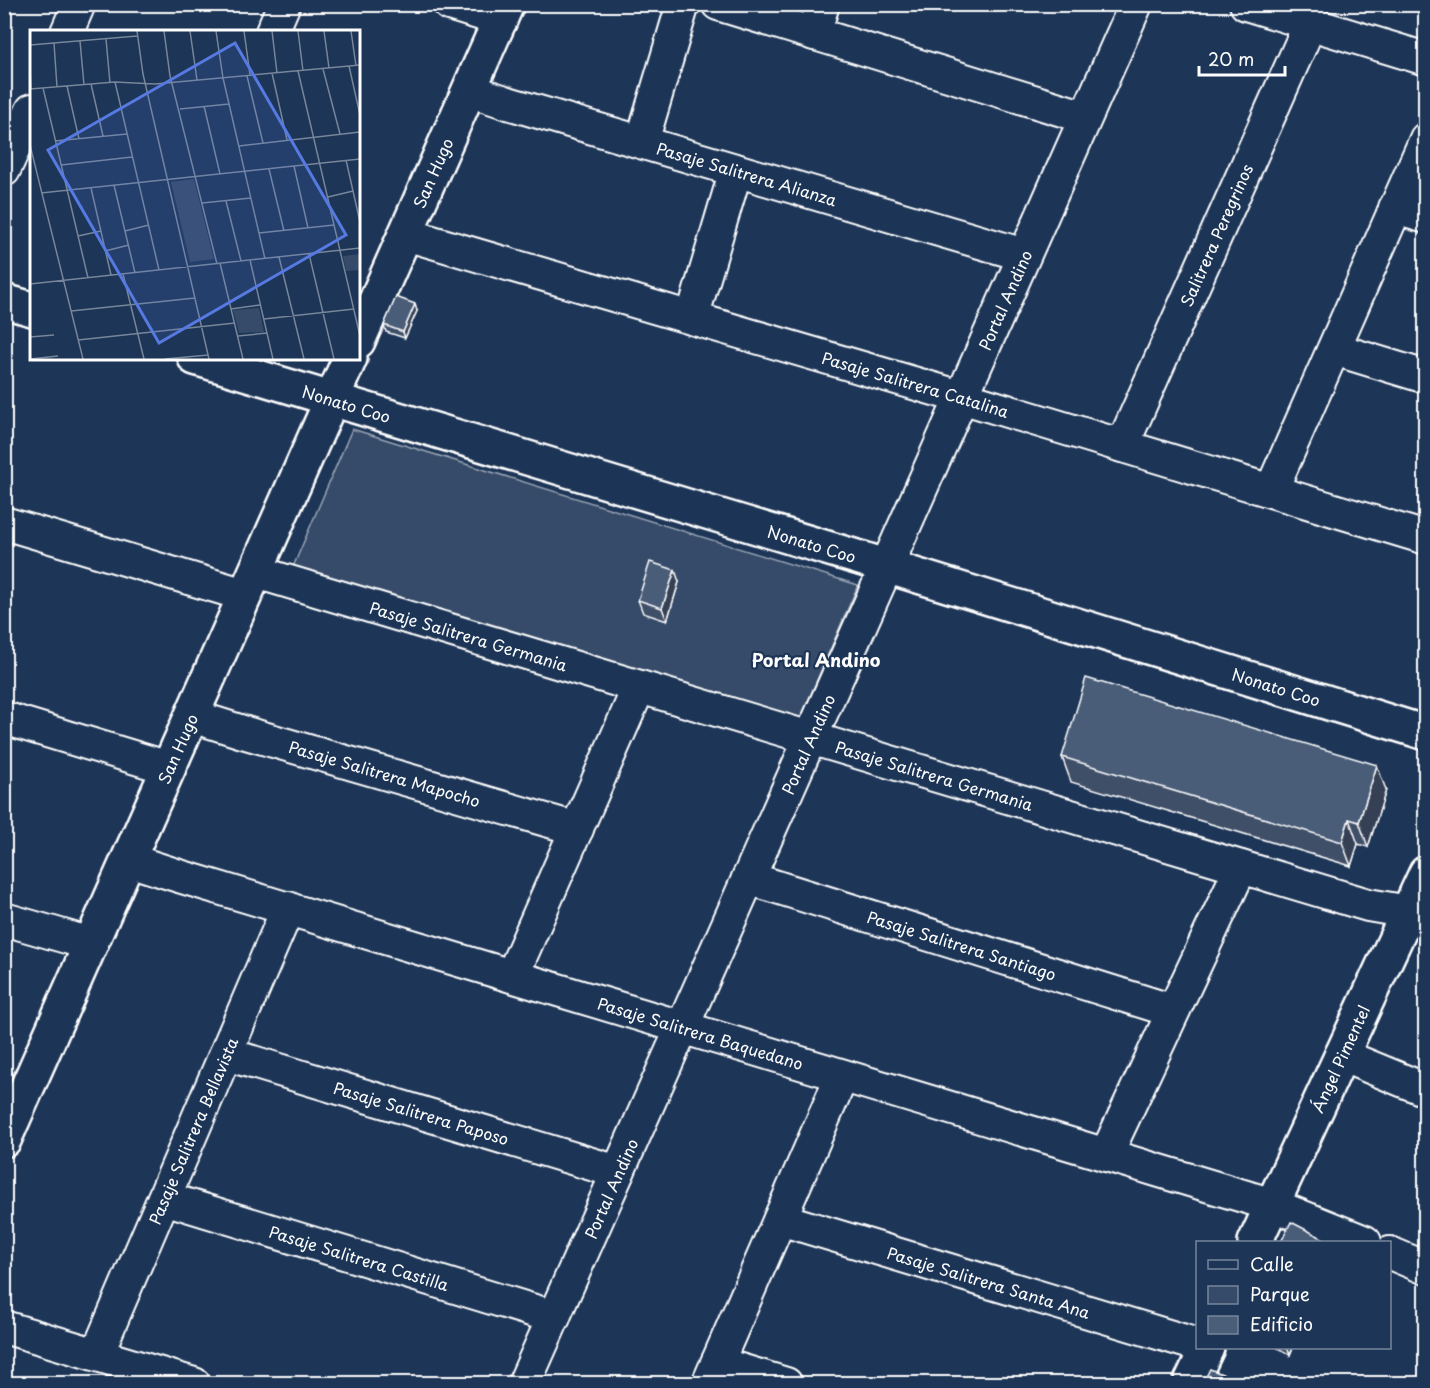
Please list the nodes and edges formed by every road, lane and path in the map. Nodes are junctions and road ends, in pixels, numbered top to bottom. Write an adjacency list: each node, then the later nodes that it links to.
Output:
1 (79, 4): 11 (street)
2 (284, 4): 12 (street)
3 (449, 4): 9 (street)
4 (683, 4): 19 (street)
5 (718, 4): 13 (street)
6 (823, 4): 13 (street)
7 (1136, 4): 17 (street, Portal Andino)
8 (1246, 4): 10 (street)
9 (504, 12): 15 (street, San Hugo)
10 (1310, 24): 14 (street); 36 (street, Salitrera Peregrinos)
11 (68, 30)
12 (273, 30)
13 (814, 34): 17 (street)
14 (1425, 59)
15 (469, 90): 19 (street, Pasaje Salitrera Alianza); 24 (street, San Hugo)
16 (30, 114): 20 (street)
17 (1085, 117): 25 (street, Portal Andino)
18 (1425, 139): 22 (street)
19 (642, 142): 21 (street, Pasaje Salitrera Alianza)
20 (4, 170)
21 (736, 170): 25 (street, Pasaje Salitrera Alianza); 28 (street)
22 (1395, 208): 23 (street); 30 (street)
23 (1425, 217)
24 (405, 234): 28 (street, Pasaje Salitrera Catalina); 29 (street, San Hugo)
25 (1024, 255): 34 (street, Portal Andino)
26 (4, 301): 27 (street)
27 (30, 308)
28 (692, 318): 34 (street, Pasaje Salitrera Catalina)
29 (360, 336)
30 (1334, 349): 33 (street); 37 (street)
31 (202, 360): 35 (street, Nonato Coo)
32 (349, 360): 35 (street, San Hugo)
33 (1425, 377)
34 (961, 397): 36 (street, Pasaje Salitrera Catalina); 40 (street, Portal Andino)
35 (333, 400): 40 (street, Nonato Coo); 41 (street, San Hugo)
36 (1122, 446): 37 (street, Pasaje Salitrera Catalina)
37 (1271, 490): 39 (street, Pasaje Salitrera Catalina)
38 (4, 523): 41 (street, Pasaje Salitrera Germania)
39 (1425, 538)
40 (886, 566): 45 (street, Nonato Coo); 46 (street, Portal Andino)
41 (251, 584): 42 (street, Pasaje Salitrera Germania); 43 (street, San Hugo)
42 (639, 687): 46 (street, Pasaje Salitrera Germania); 48 (street)
43 (192, 716): 47 (street, San Hugo); 48 (street, Pasaje Salitrera Mapocho)
44 (4, 718): 47 (street)
45 (1425, 733)
46 (810, 738): 50 (street, Pasaje Salitrera Germania); 52 (street, Portal Andino)
47 (169, 768): 49 (street, San Hugo)
48 (577, 829): 57 (street)
49 (129, 860): 53 (street, Pasaje Salitrera Baquedano); 56 (street, San Hugo)
50 (1241, 867): 54 (street, Pasaje Salitrera Germania); 58 (street)
51 (1425, 873): 54 (street, Ángel Pimentel)
52 (748, 878): 58 (street, Pasaje Salitrera Santiago); 59 (street, Portal Andino)
53 (288, 908): 57 (street, Pasaje Salitrera Baquedano); 60 (street, Pasaje Salitrera Bellavista)
54 (1417, 914): 61 (street, Ángel Pimentel)
55 (4, 919): 56 (street)
56 (91, 945): 64 (street, San Hugo)
57 (512, 976): 59 (street, Pasaje Salitrera Baquedano)
58 (1173, 1011): 65 (street)
59 (682, 1028): 62 (street, Pasaje Salitrera Baquedano); 66 (street, Portal Andino)
60 (226, 1054): 66 (street, Pasaje Salitrera Paposo); 67 (street, Pasaje Salitrera Bellavista)
61 (1341, 1055): 63 (street); 68 (street, Ángel Pimentel)
62 (842, 1076): 65 (street, Pasaje Salitrera Baquedano); 69 (street)
63 (1425, 1090)
64 (7, 1127)
65 (1106, 1155): 68 (street, Pasaje Salitrera Baquedano)
66 (618, 1172): 74 (street, Portal Andino)
67 (164, 1198): 74 (street, Pasaje Salitrera Castilla); 76 (street, Pasaje Salitrera Bellavista)
68 (1273, 1205): 70 (street, Ángel Pimentel); 71 (street, Pasaje Salitrera Baquedano)
69 (780, 1220): 77 (street, Pasaje Salitrera Santa Ana); 78 (street)
70 (1255, 1241)
71 (1363, 1241)
72 (1391, 1254): 73 (street)
73 (1425, 1268)
74 (554, 1317): 81 (street, Portal Andino)
75 (4, 1327): 76 (street)
76 (97, 1354): 80 (street)
77 (1201, 1356): 79 (street, Pasaje Salitrera Santa Ana)
78 (712, 1373): 82 (street)
79 (1228, 1379)
80 (194, 1383)
81 (524, 1383)
82 (786, 1383)

